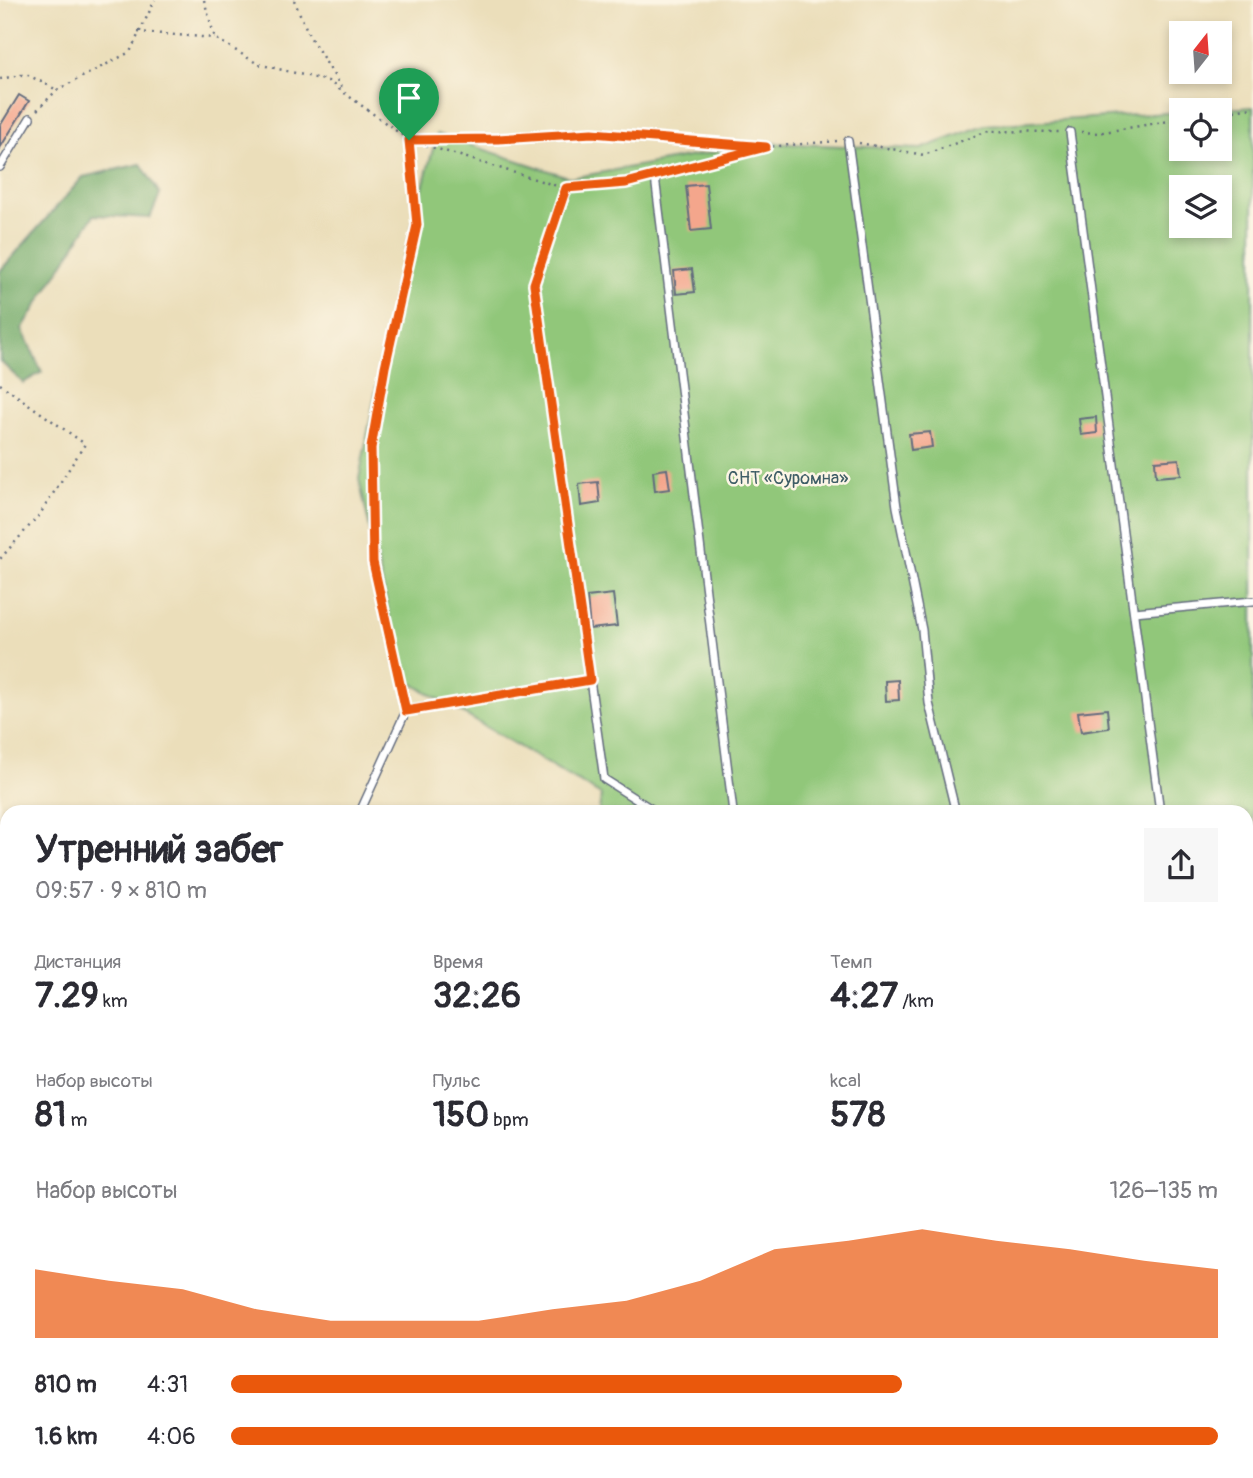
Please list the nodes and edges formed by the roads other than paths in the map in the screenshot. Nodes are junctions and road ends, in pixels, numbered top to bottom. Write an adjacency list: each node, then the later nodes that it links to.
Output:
1 (30, 117): 4 (lane)
2 (1070, 132): 8 (lane)
3 (848, 141): 13 (lane)
4 (0, 167)
5 (655, 177): 12 (lane)
6 (566, 188): 9 (lane)
7 (1253, 601): 8 (lane)
8 (1134, 612): 14 (lane)
9 (590, 680): 10 (lane); 11 (lane)
10 (363, 805)
11 (645, 805)
12 (732, 805)
13 (954, 805)
14 (1159, 805)

